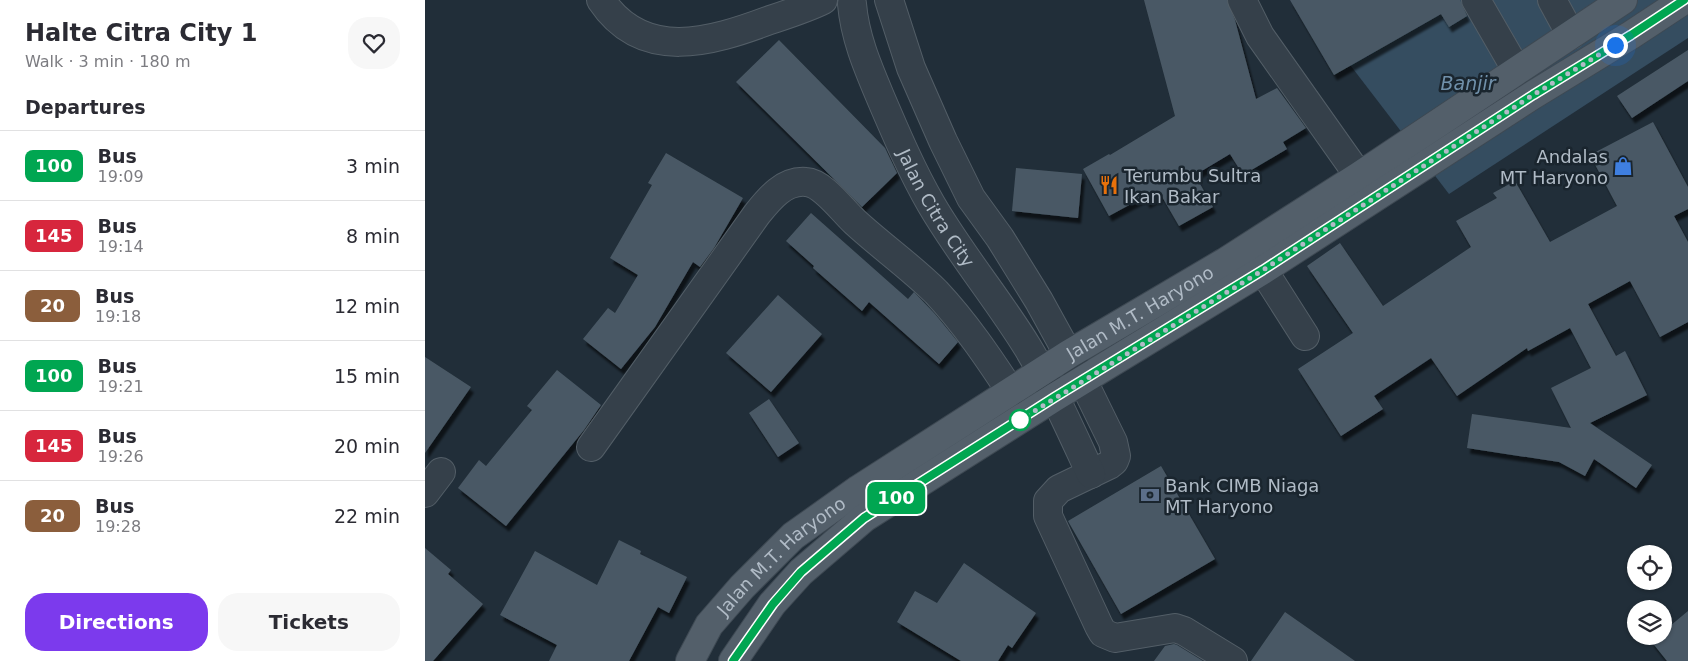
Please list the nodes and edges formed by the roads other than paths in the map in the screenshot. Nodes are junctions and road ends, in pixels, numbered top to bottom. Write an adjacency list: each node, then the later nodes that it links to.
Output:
1 (601, 0): 2 (street)
2 (823, 0)
3 (880, 0): 10 (street)
4 (889, 0): 15 (street, Jalan Citra City)
5 (1242, 0): 13 (street)
6 (1476, 0): 12 (street)
7 (1552, 0): 11 (street)
8 (1684, 0): 14 (main road, Jalan M.T. Haryono)
9 (1618, 1): 11 (main road, Jalan M.T. Haryono)
10 (848, 2): 16 (street, Jalan Citra City)
11 (1571, 35): 12 (main road, Jalan M.T. Haryono)
12 (1517, 71): 13 (main road, Jalan M.T. Haryono)
13 (1359, 176): 18 (main road, Jalan M.T. Haryono)
14 (1263, 270): 17 (street); 20 (main road, Jalan M.T. Haryono)
15 (1039, 301): 16 (street); 18 (street, Jalan Citra City)
16 (1009, 319): 19 (street, Jalan Citra City)
17 (1305, 336)
18 (1069, 354): 19 (main road, Jalan M.T. Haryono); 20 (street, Jalan Citra City)
19 (1042, 373): 21 (main road, Jalan M.T. Haryono); 22 (street, Jalan Citra City)
20 (1083, 381): 22 (main road, Jalan M.T. Haryono); 25 (street, Jalan Citra City)
21 (1011, 392): 23 (street); 27 (main road, Jalan M.T. Haryono)
22 (1055, 397): 25 (street, Jalan Citra City); 28 (main road, Jalan M.T. Haryono)
23 (591, 447)
24 (441, 472): 26 (street)
25 (1091, 474): 29 (street)
26 (425, 494)
27 (689, 661)
28 (733, 661)
29 (1233, 661)

